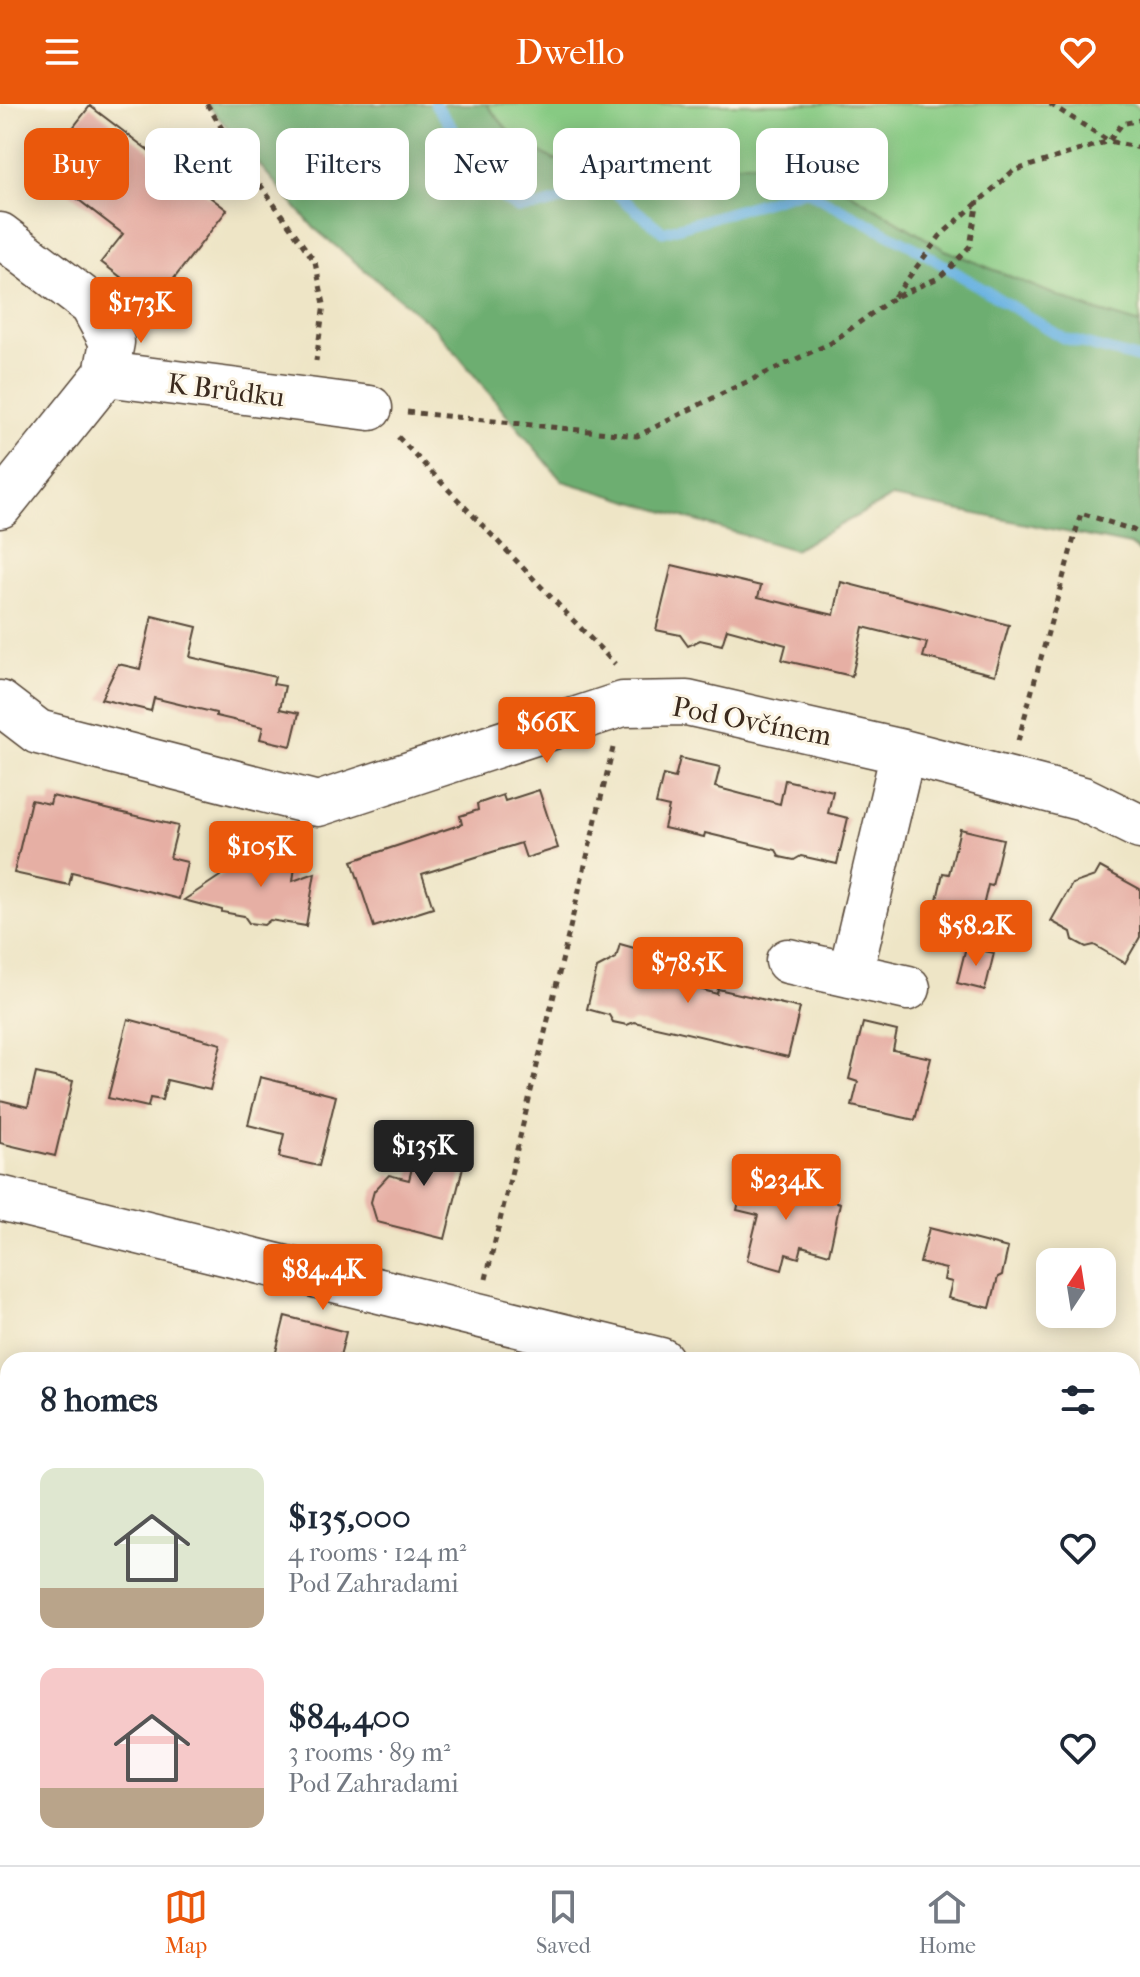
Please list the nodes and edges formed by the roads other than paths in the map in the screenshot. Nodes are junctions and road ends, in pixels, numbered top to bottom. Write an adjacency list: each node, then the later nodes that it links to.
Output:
1 (0, 235): 2 (street)
2 (106, 374): 3 (street, K Brůdku); 4 (street)
3 (370, 408)
4 (0, 506)
5 (0, 703): 6 (street, Pod Ovčínem)
6 (903, 752): 7 (street, Pod Ovčínem); 9 (street)
7 (1140, 827)
8 (788, 961): 9 (street)
9 (850, 975): 10 (street)
10 (908, 988)
11 (0, 1198): 12 (street)
12 (628, 1352)

